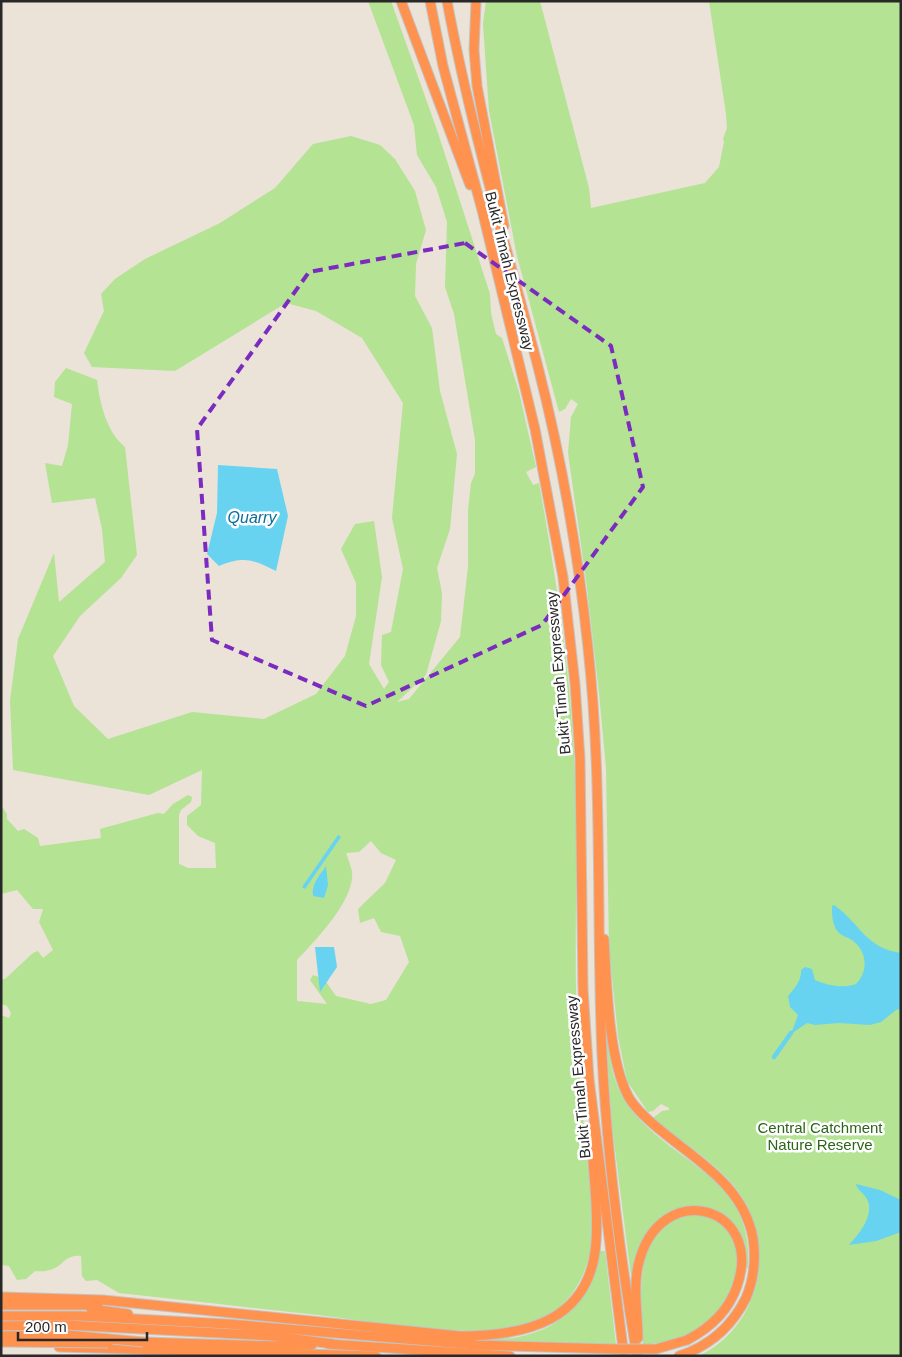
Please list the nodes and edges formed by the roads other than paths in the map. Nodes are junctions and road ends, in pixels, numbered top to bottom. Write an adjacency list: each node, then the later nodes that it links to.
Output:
1 (400, 1): 5 (highway)
2 (430, 1): 5 (highway, Bukit Timah Expressway)
3 (447, 1): 6 (highway, Bukit Timah Expressway)
4 (477, 1): 6 (highway)
5 (482, 210): 8 (highway, Bukit Timah Expressway)
6 (512, 270): 7 (highway, Bukit Timah Expressway)
7 (600, 912): 28 (highway, Bukit Timah Expressway); 29 (highway)
8 (589, 1079): 12 (highway); 27 (highway, Bukit Timah Expressway)
9 (1, 1297): 12 (highway)
10 (1, 1305): 11 (highway)
11 (56, 1305): 12 (highway); 14 (highway)
12 (208, 1311)
13 (1, 1316): 14 (highway)
14 (160, 1321): 18 (highway)
15 (1, 1326): 16 (highway)
16 (14, 1326): 21 (highway); 23 (highway)
17 (1, 1336): 19 (highway, bridge)
18 (370, 1341): 21 (highway); 26 (highway); 28 (highway, bridge)
19 (143, 1342): 20 (highway, bridge); 22 (highway)
20 (1, 1344): 23 (highway)
21 (333, 1344): 22 (highway)
22 (263, 1346): 24 (highway)
23 (183, 1352): 24 (highway)
24 (356, 1355): 25 (highway)
25 (376, 1356)
26 (510, 1356)
27 (624, 1356)
28 (637, 1356)
29 (680, 1356)

